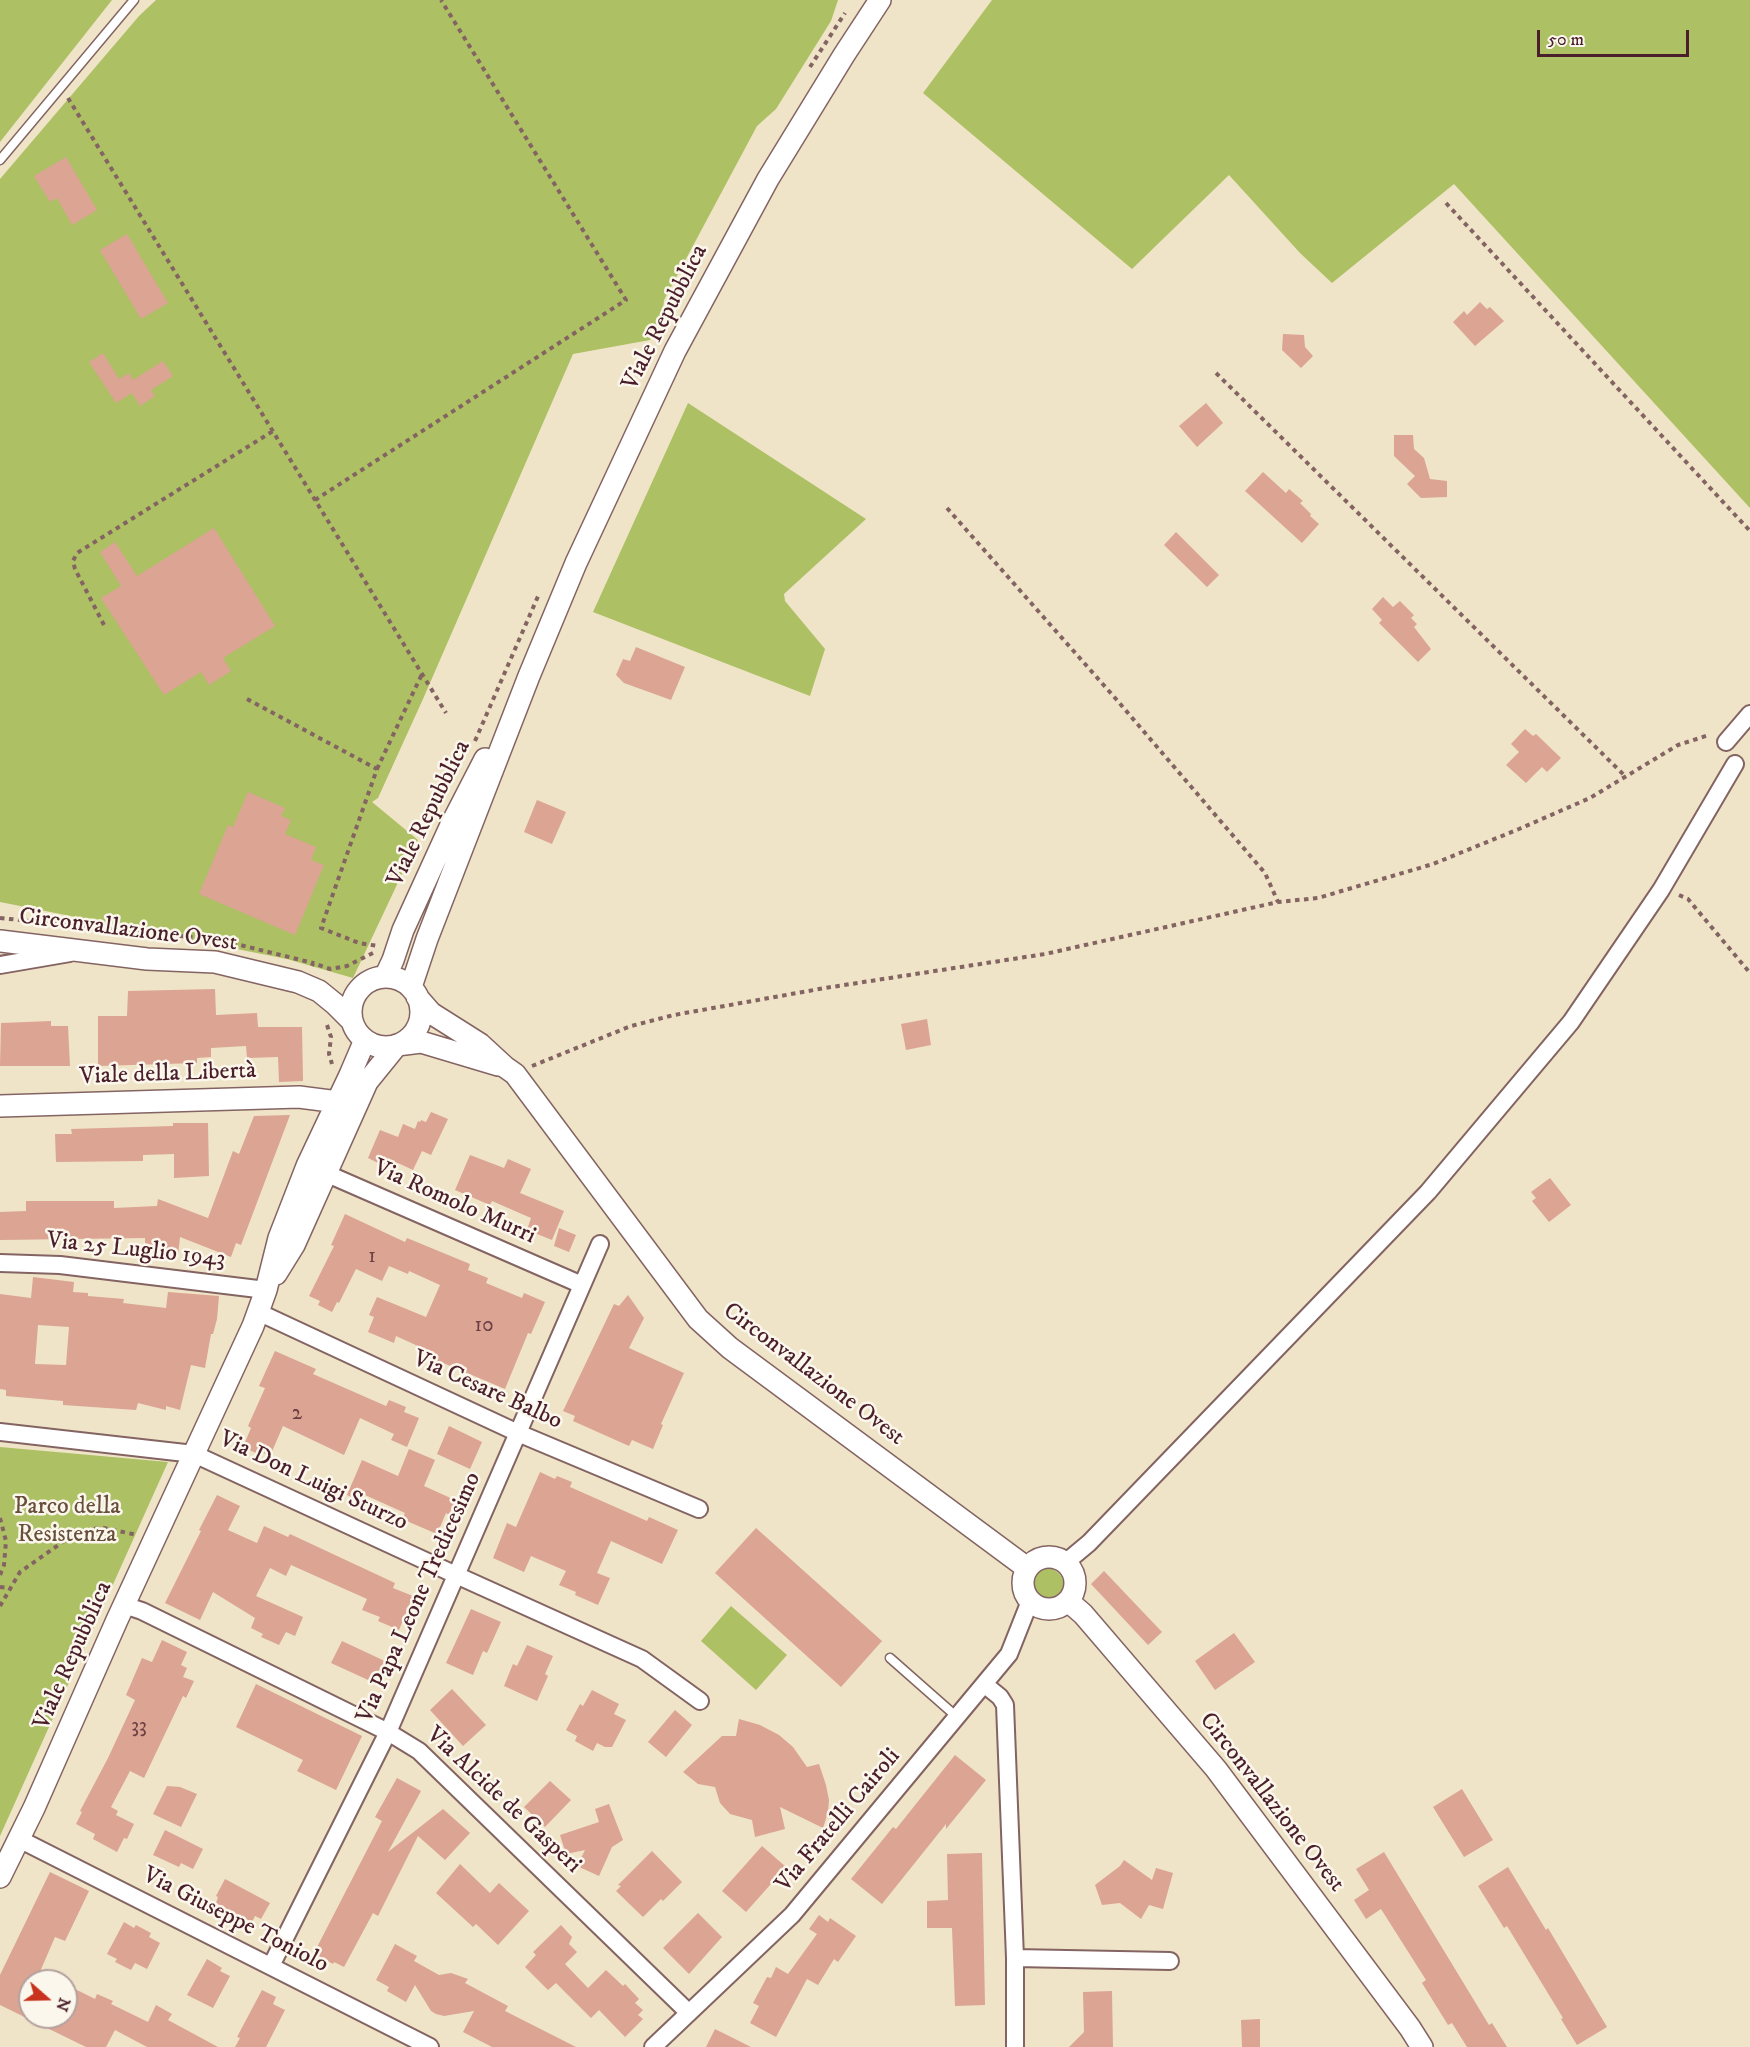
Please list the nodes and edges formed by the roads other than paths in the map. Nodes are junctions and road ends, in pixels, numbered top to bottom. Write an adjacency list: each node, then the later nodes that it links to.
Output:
1 (134, 0): 3 (lane)
2 (880, 0): 4 (street, Viale Repubblica)
3 (0, 160)
4 (529, 676): 11 (street, Viale Repubblica); 13 (street, Viale Repubblica)
5 (1750, 714): 6 (street)
6 (1726, 742)
7 (1735, 764): 30 (street)
8 (0, 941): 9 (street, Circonvallazione Ovest)
9 (82, 951): 10 (street); 12 (street, Circonvallazione Ovest)
10 (0, 966)
11 (376, 979): 12 (street); 13 (street); 14 (street)
12 (319, 991): 14 (street, Circonvallazione Ovest)
13 (414, 992): 16 (street); 17 (street, Circonvallazione Ovest)
14 (352, 1021): 15 (street)
15 (364, 1040): 16 (street); 18 (street, Viale Repubblica)
16 (398, 1045): 17 (street); 20 (street, Viale Repubblica)
17 (510, 1070): 31 (street, Circonvallazione Ovest)
18 (338, 1102): 19 (street, Viale della Libertà); 20 (street, Viale Repubblica)
19 (0, 1106)
20 (316, 1169): 23 (street, Via Romolo Murri); 24 (street, Viale Repubblica)
21 (600, 1244): 23 (street, Via Papa Leone Tredicesimo)
22 (0, 1263): 24 (street, Via 25 Luglio 1943)
23 (582, 1285): 27 (street, Via Papa Leone Tredicesimo)
24 (266, 1290): 25 (street, Viale Repubblica)
25 (258, 1312): 27 (street, Via Cesare Balbo); 28 (street, Viale Repubblica)
26 (0, 1432): 28 (street, Via Don Luigi Sturzo)
27 (518, 1433): 29 (street, Via Cesare Balbo); 32 (street, Via Papa Leone Tredicesimo)
28 (194, 1454): 32 (street, Via Don Luigi Sturzo); 35 (street, Viale Repubblica)
29 (699, 1509)
30 (1065, 1563): 31 (street); 34 (street)
31 (1027, 1568): 33 (street)
32 (456, 1575): 38 (street, Via Don Luigi Sturzo); 40 (street, Via Papa Leone Tredicesimo)
33 (1030, 1601): 34 (street); 37 (street, Via Fratelli Cairoli)
34 (1068, 1601): 50 (street, Circonvallazione Ovest)
35 (124, 1605): 40 (street, Via Alcide de Gasperi); 41 (street, Viale Repubblica)
36 (890, 1658): 39 (lane)
37 (984, 1684): 39 (street, Via Fratelli Cairoli); 43 (street)
38 (700, 1701)
39 (957, 1717): 46 (street, Via Fratelli Cairoli)
40 (388, 1732): 45 (street, Via Papa Leone Tredicesimo); 46 (street, Via Alcide de Gasperi)
41 (19, 1839): 42 (street, Viale Repubblica); 45 (street, Via Giuseppe Toniolo)
42 (0, 1877)
43 (1015, 1958): 44 (street); 49 (street)
44 (1170, 1961)
45 (270, 1966): 47 (street, Via Giuseppe Toniolo)
46 (689, 2013): 48 (street, Via Fratelli Cairoli)
47 (430, 2047)
48 (653, 2047)
49 (1015, 2047)
50 (1422, 2047)

